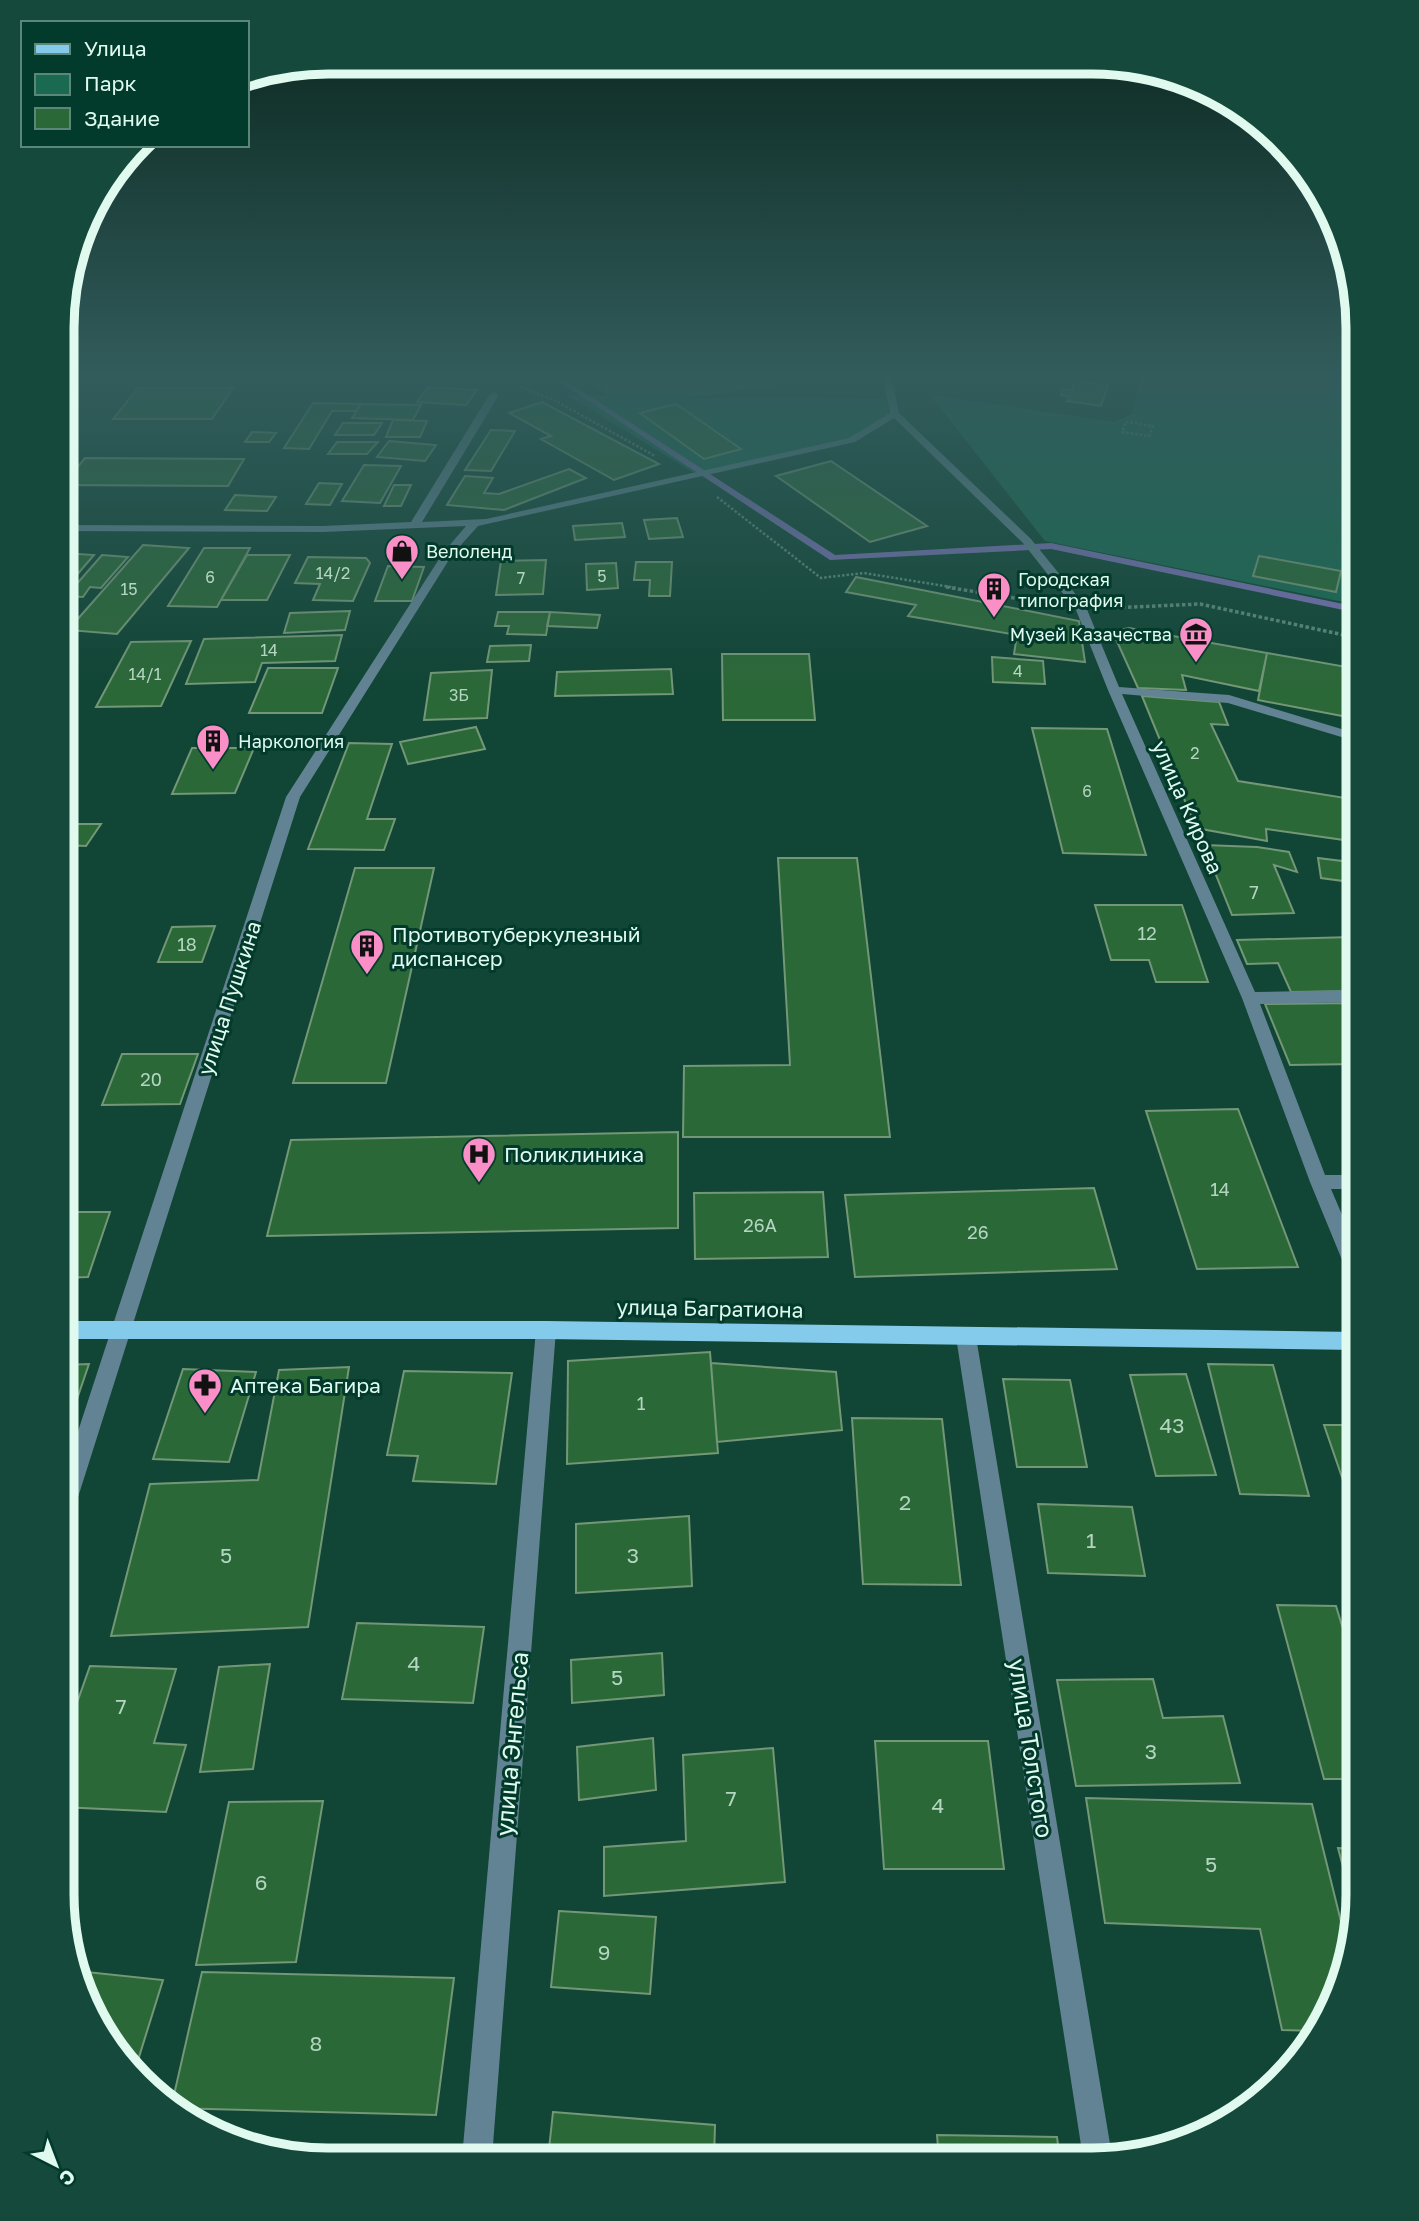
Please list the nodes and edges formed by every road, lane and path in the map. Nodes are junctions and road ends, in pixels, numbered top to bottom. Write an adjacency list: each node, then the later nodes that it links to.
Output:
1 (443, 479): 5 (street)
2 (674, 479): 4 (street)
3 (962, 479): 7 (street, улица Кирова)
4 (475, 522): 5 (street); 16 (street, улица Пушкина)
5 (414, 526): 6 (street)
6 (74, 528)
7 (1114, 690): 8 (street); 10 (street, улица Кирова)
8 (1346, 733)
9 (1346, 996): 10 (street)
10 (1250, 998): 11 (street, улица Кирова)
11 (1319, 1182): 12 (street); 13 (street, улица Кирова)
12 (1346, 1182)
13 (1346, 1246)
14 (74, 1330): 16 (main road, улица Багратиона)
15 (546, 1330): 16 (main road, улица Багратиона); 17 (main road, улица Багратиона); 20 (street, улица Энгельса)
16 (123, 1331): 19 (street, улица Пушкина)
17 (966, 1337): 18 (main road, улица Багратиона); 21 (street, улица Толстого)
18 (1346, 1341)
19 (74, 1477)
20 (478, 2148)
21 (1096, 2148)

